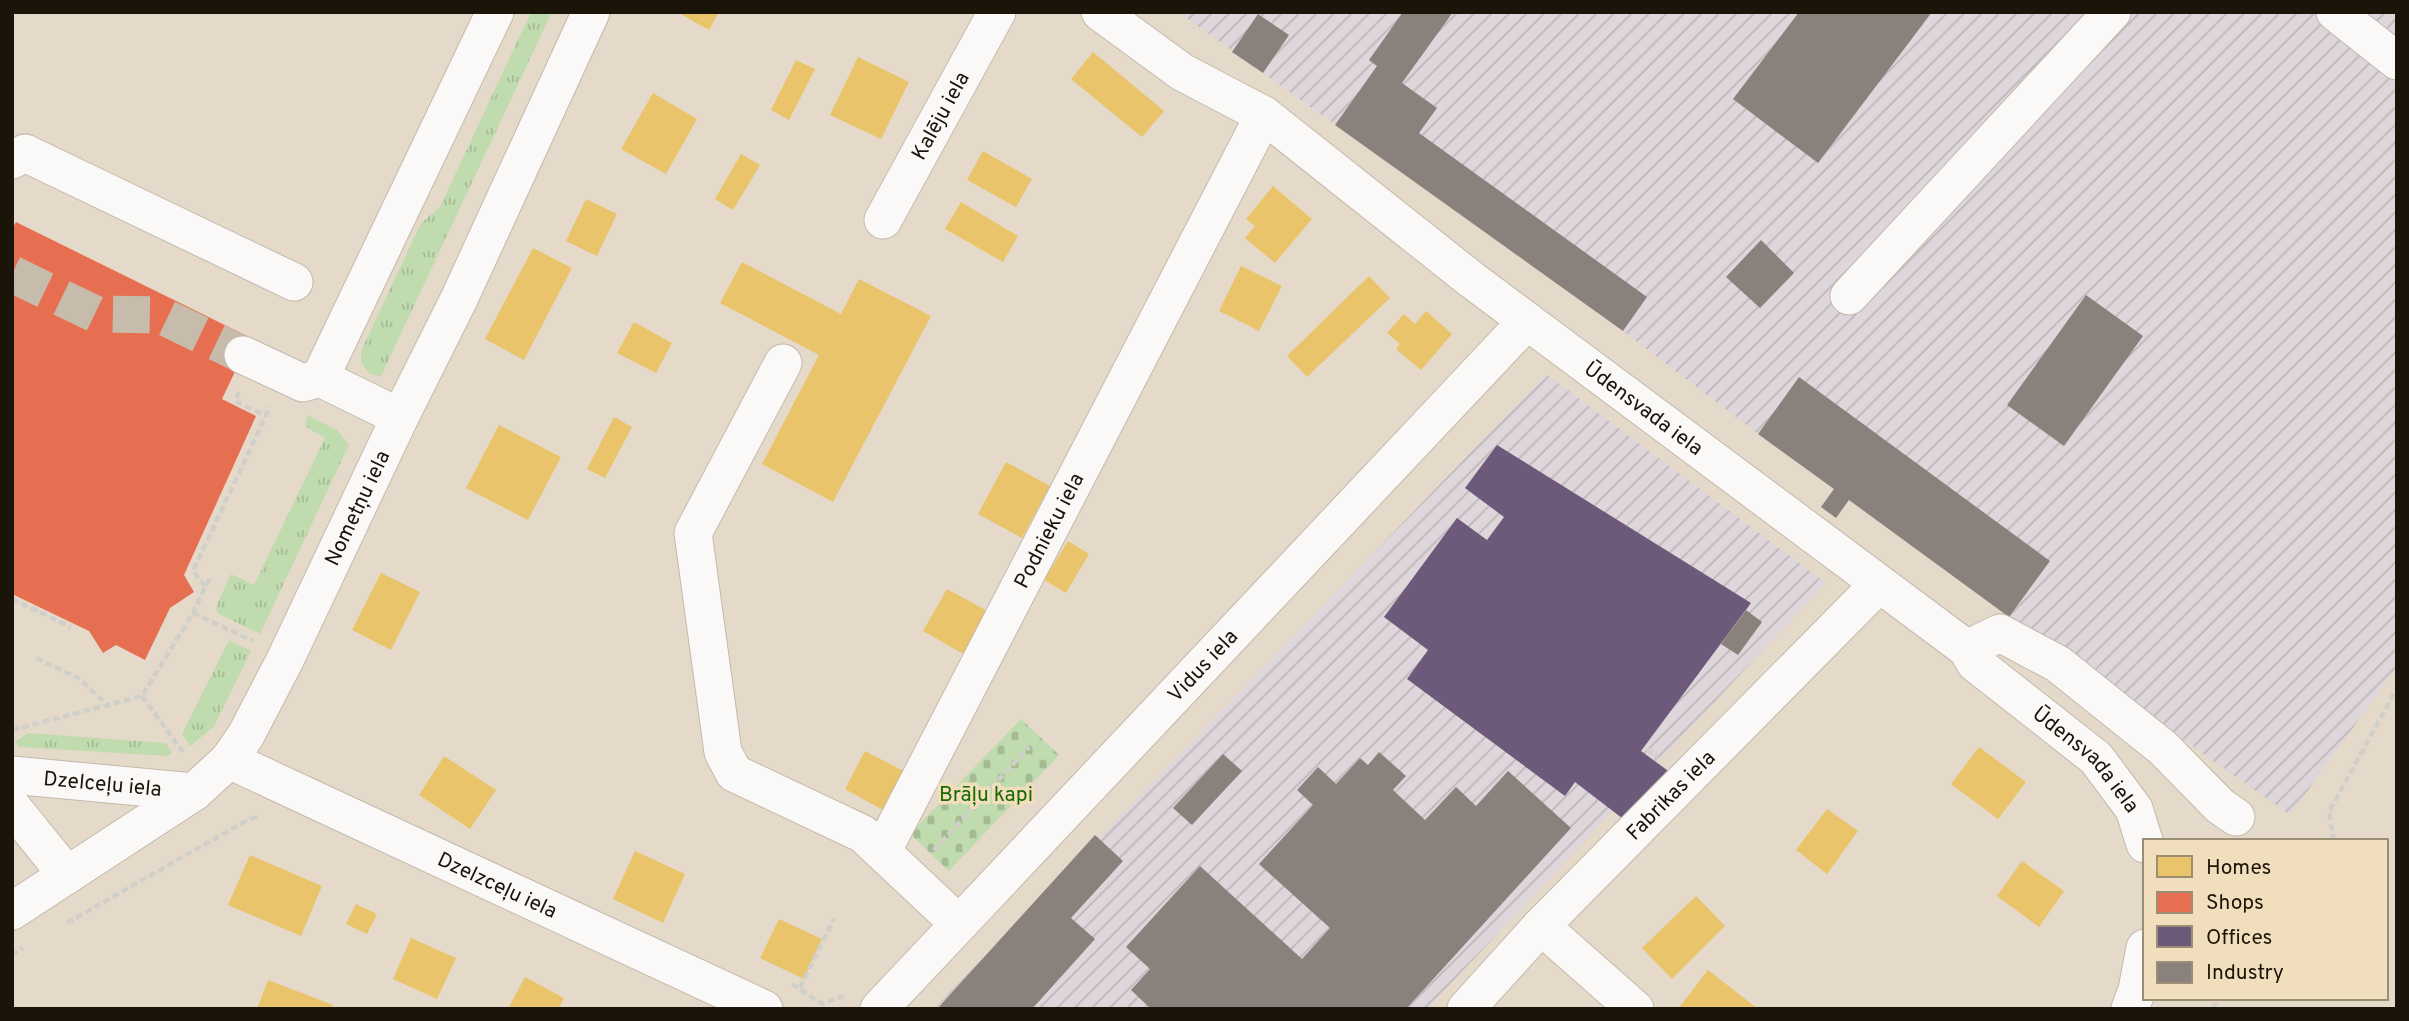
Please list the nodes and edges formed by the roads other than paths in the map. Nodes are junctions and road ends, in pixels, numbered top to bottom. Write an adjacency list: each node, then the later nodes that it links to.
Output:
1 (495, 12): 16 (street)
2 (591, 12): 17 (street, Nometņu iela)
3 (997, 12): 10 (street, Kalēju iela)
4 (1100, 12): 8 (street, Ūdensvada iela)
5 (2112, 12): 12 (street)
6 (2335, 12): 7 (street)
7 (2397, 61)
8 (1264, 115): 13 (street, Ūdensvada iela); 26 (street, Podnieku iela)
9 (12, 160): 11 (street)
10 (883, 220)
11 (294, 282)
12 (1849, 296)
13 (1527, 321): 18 (street, Ūdensvada iela); 29 (street, Vidus iela)
14 (243, 355): 16 (street)
15 (783, 363): 26 (street)
16 (320, 378): 17 (street)
17 (400, 417): 20 (street, Nometņu iela)
18 (1879, 584): 19 (street, Ūdensvada iela); 30 (street, Fabrikas iela)
19 (1971, 656): 24 (street); 25 (street, Ūdensvada iela)
20 (229, 760): 22 (street, Nometņu iela); 32 (street, Dzelzceļu iela)
21 (12, 775): 22 (street, Dzelceļu iela)
22 (194, 792): 27 (street, Nometņu iela)
23 (12, 807): 27 (street)
24 (2236, 817)
25 (2143, 839)
26 (883, 850): 29 (street)
27 (67, 875): 28 (street, Nometņu iela)
28 (12, 911)
29 (960, 924): 33 (street, Vidus iela)
30 (1541, 926): 34 (street, Fabrikas iela); 35 (street)
31 (2143, 958): 36 (street)
32 (764, 1009)
33 (879, 1009)
34 (1466, 1009)
35 (1635, 1009)
36 (2130, 1009)

